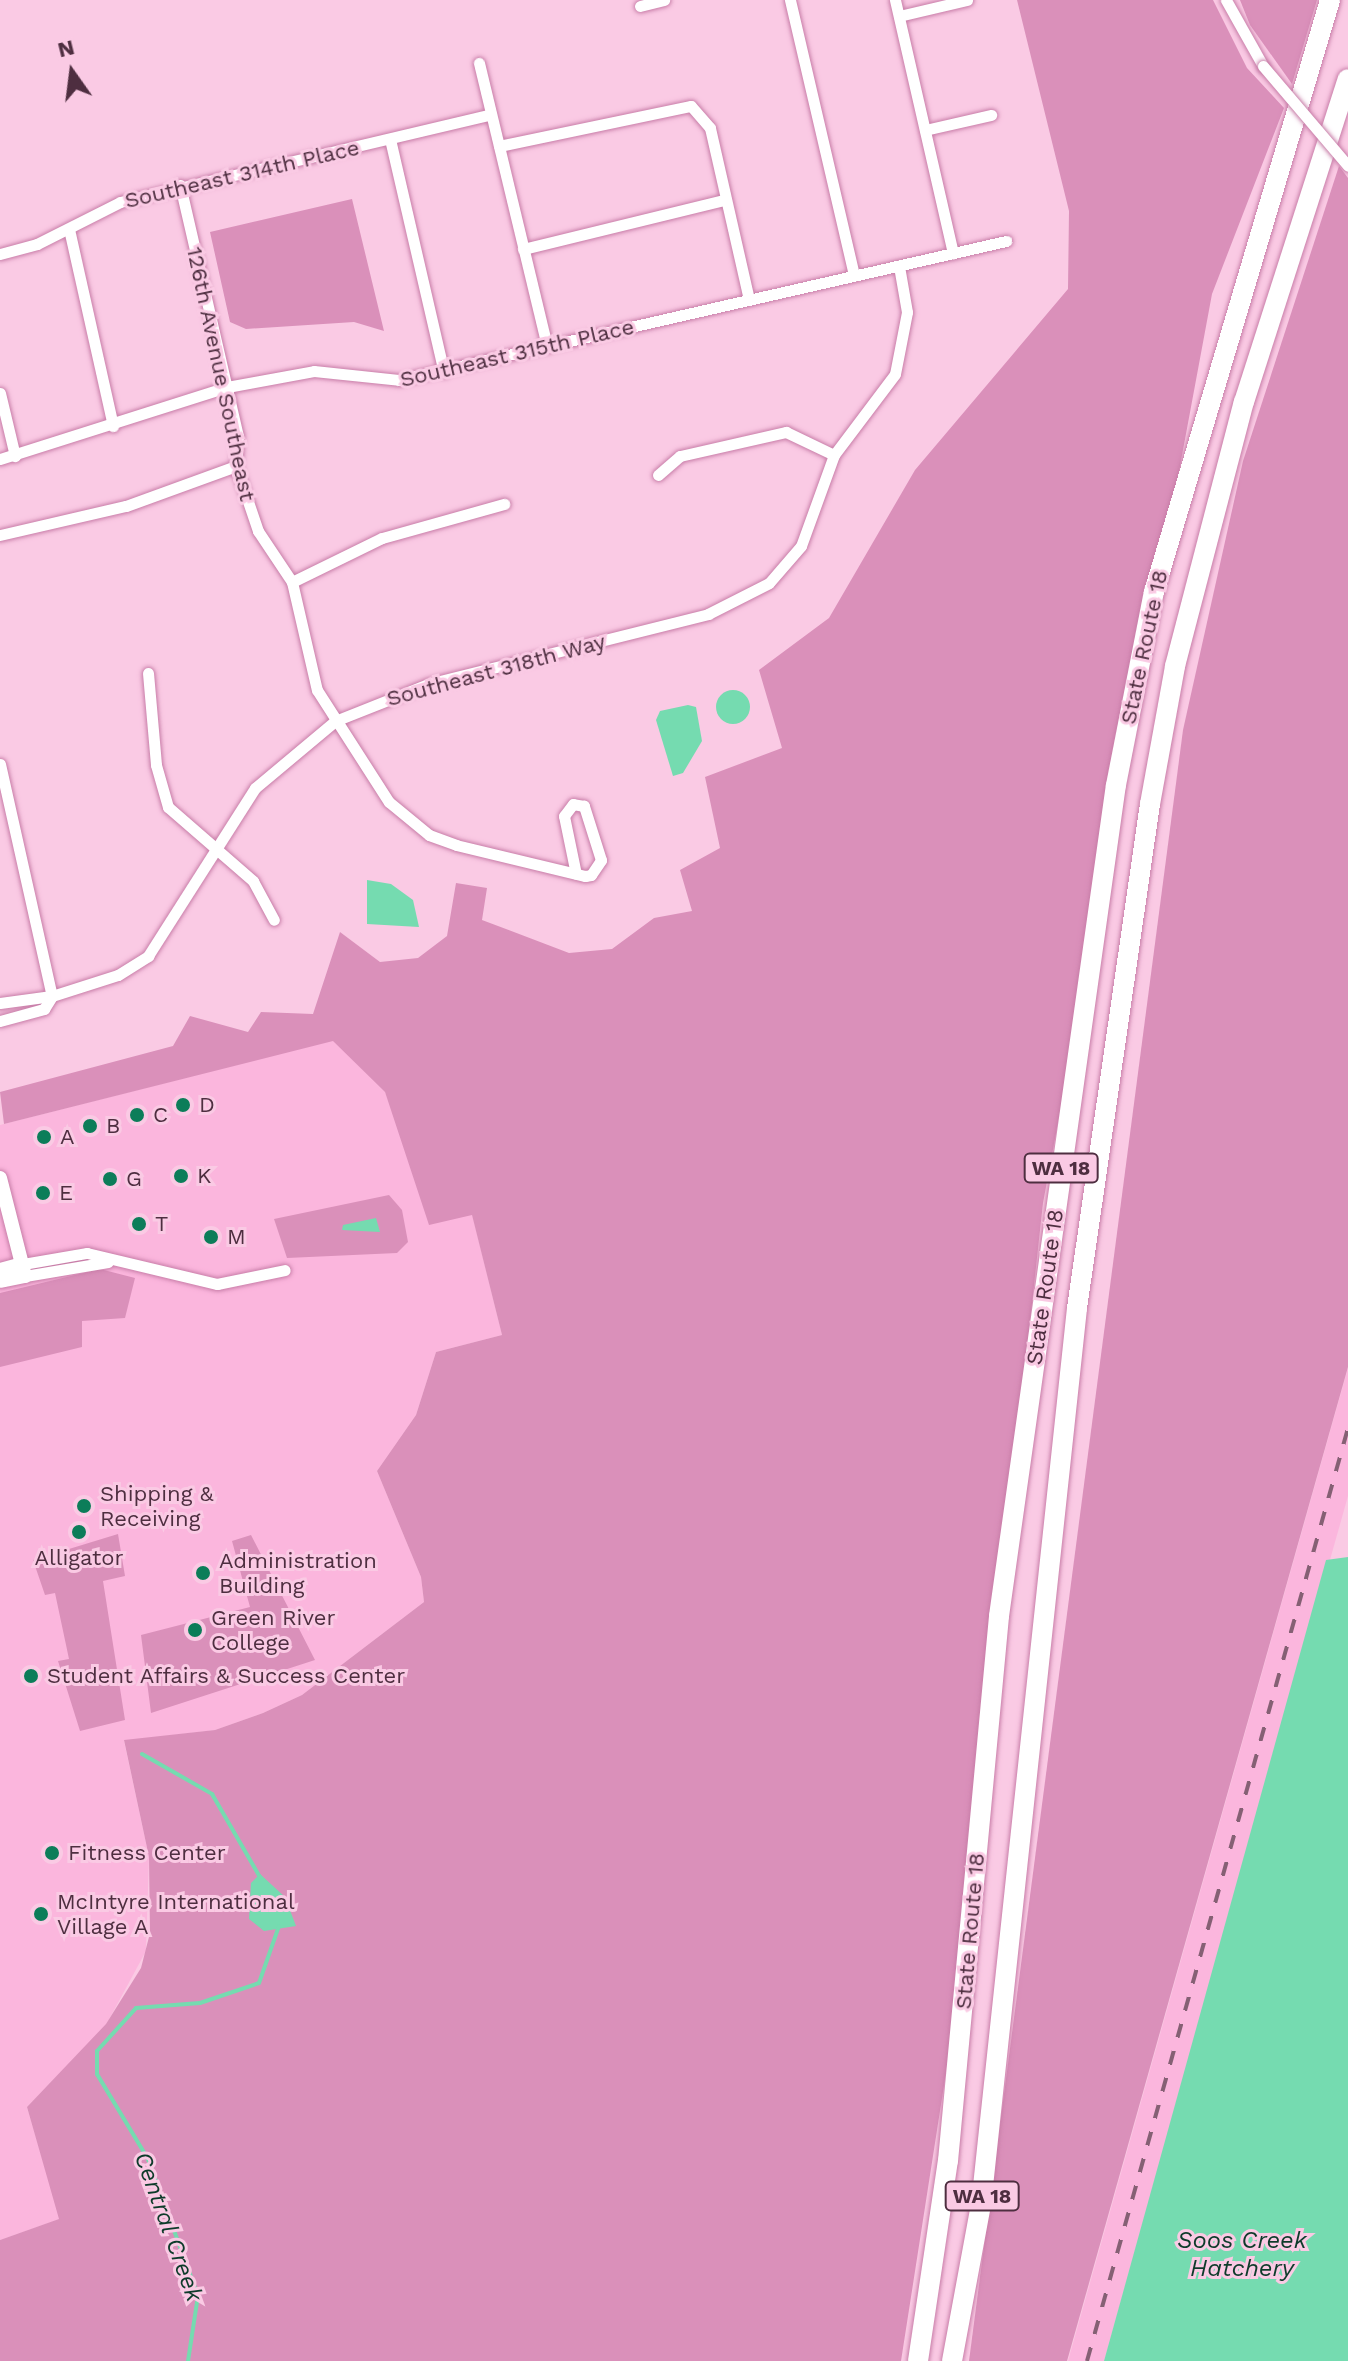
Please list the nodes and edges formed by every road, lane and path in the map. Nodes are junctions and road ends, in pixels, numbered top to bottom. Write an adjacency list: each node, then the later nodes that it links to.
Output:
1 (664, 0): 7 (street)
2 (790, 0): 25 (street)
3 (895, 0): 8 (street)
4 (967, 0): 8 (street)
5 (1226, 0): 16 (street, bridge)
6 (1330, 0): 54 (highway, State Route 18 / WA 18)
7 (640, 6)
8 (899, 16): 13 (street)
9 (479, 63): 11 (street)
10 (1348, 79): 55 (highway, State Route 18 / WA 18)
11 (491, 114): 14 (street, Southeast 314th Place); 15 (street)
12 (991, 115): 13 (street)
13 (925, 130): 22 (street)
14 (390, 139): 17 (street, Southeast 314th Place); 28 (street)
15 (499, 146): 18 (street); 21 (street)
16 (1348, 166)
17 (180, 185): 19 (street, Southeast 314th Place); 29 (street, 126th Avenue Southeast)
18 (724, 200): 21 (street); 26 (street)
19 (69, 229): 23 (street, Southeast 314th Place); 31 (street)
20 (1006, 241): 22 (street, Southeast 315th Place)
21 (523, 249): 27 (street)
22 (953, 253): 24 (street, Southeast 315th Place)
23 (0, 254)
24 (899, 266): 25 (street, Southeast 315th Place); 32 (street, Southeast 318th Way)
25 (854, 276): 26 (street, Southeast 315th Place)
26 (749, 300): 27 (street, Southeast 315th Place)
27 (547, 347): 28 (street, Southeast 315th Place)
28 (444, 372): 29 (street, Southeast 315th Place)
29 (227, 387): 31 (street, Southeast 315th Place); 35 (street, 126th Avenue Southeast)
30 (0, 393): 33 (street)
31 (113, 426): 33 (street, Southeast 315th Place)
32 (834, 455): 36 (street); 41 (street, Southeast 318th Way)
33 (15, 456): 34 (street, Southeast 315th Place)
34 (0, 459)
35 (236, 466): 38 (street); 39 (street, 126th Avenue Southeast)
36 (658, 475)
37 (504, 504): 39 (street)
38 (0, 535)
39 (292, 582): 41 (street, 126th Avenue Southeast)
40 (148, 673): 43 (street)
41 (335, 721): 43 (street, Southeast 318th Way); 44 (street, 126th Avenue Southeast)
42 (0, 764): 46 (street)
43 (210, 849): 45 (street); 46 (street, Southeast 318th Way)
44 (576, 874): 44 (street)
45 (274, 920)
46 (52, 996): 47 (street, Southeast 318th Way); 48 (street, Southeast 318th Way)
47 (0, 1003)
48 (0, 1021)
49 (0, 1178): 51 (street)
50 (0, 1270): 51 (street)
51 (24, 1270): 52 (street); 53 (street)
52 (285, 1270)
53 (0, 1281)
54 (918, 2361)
55 (952, 2361)

